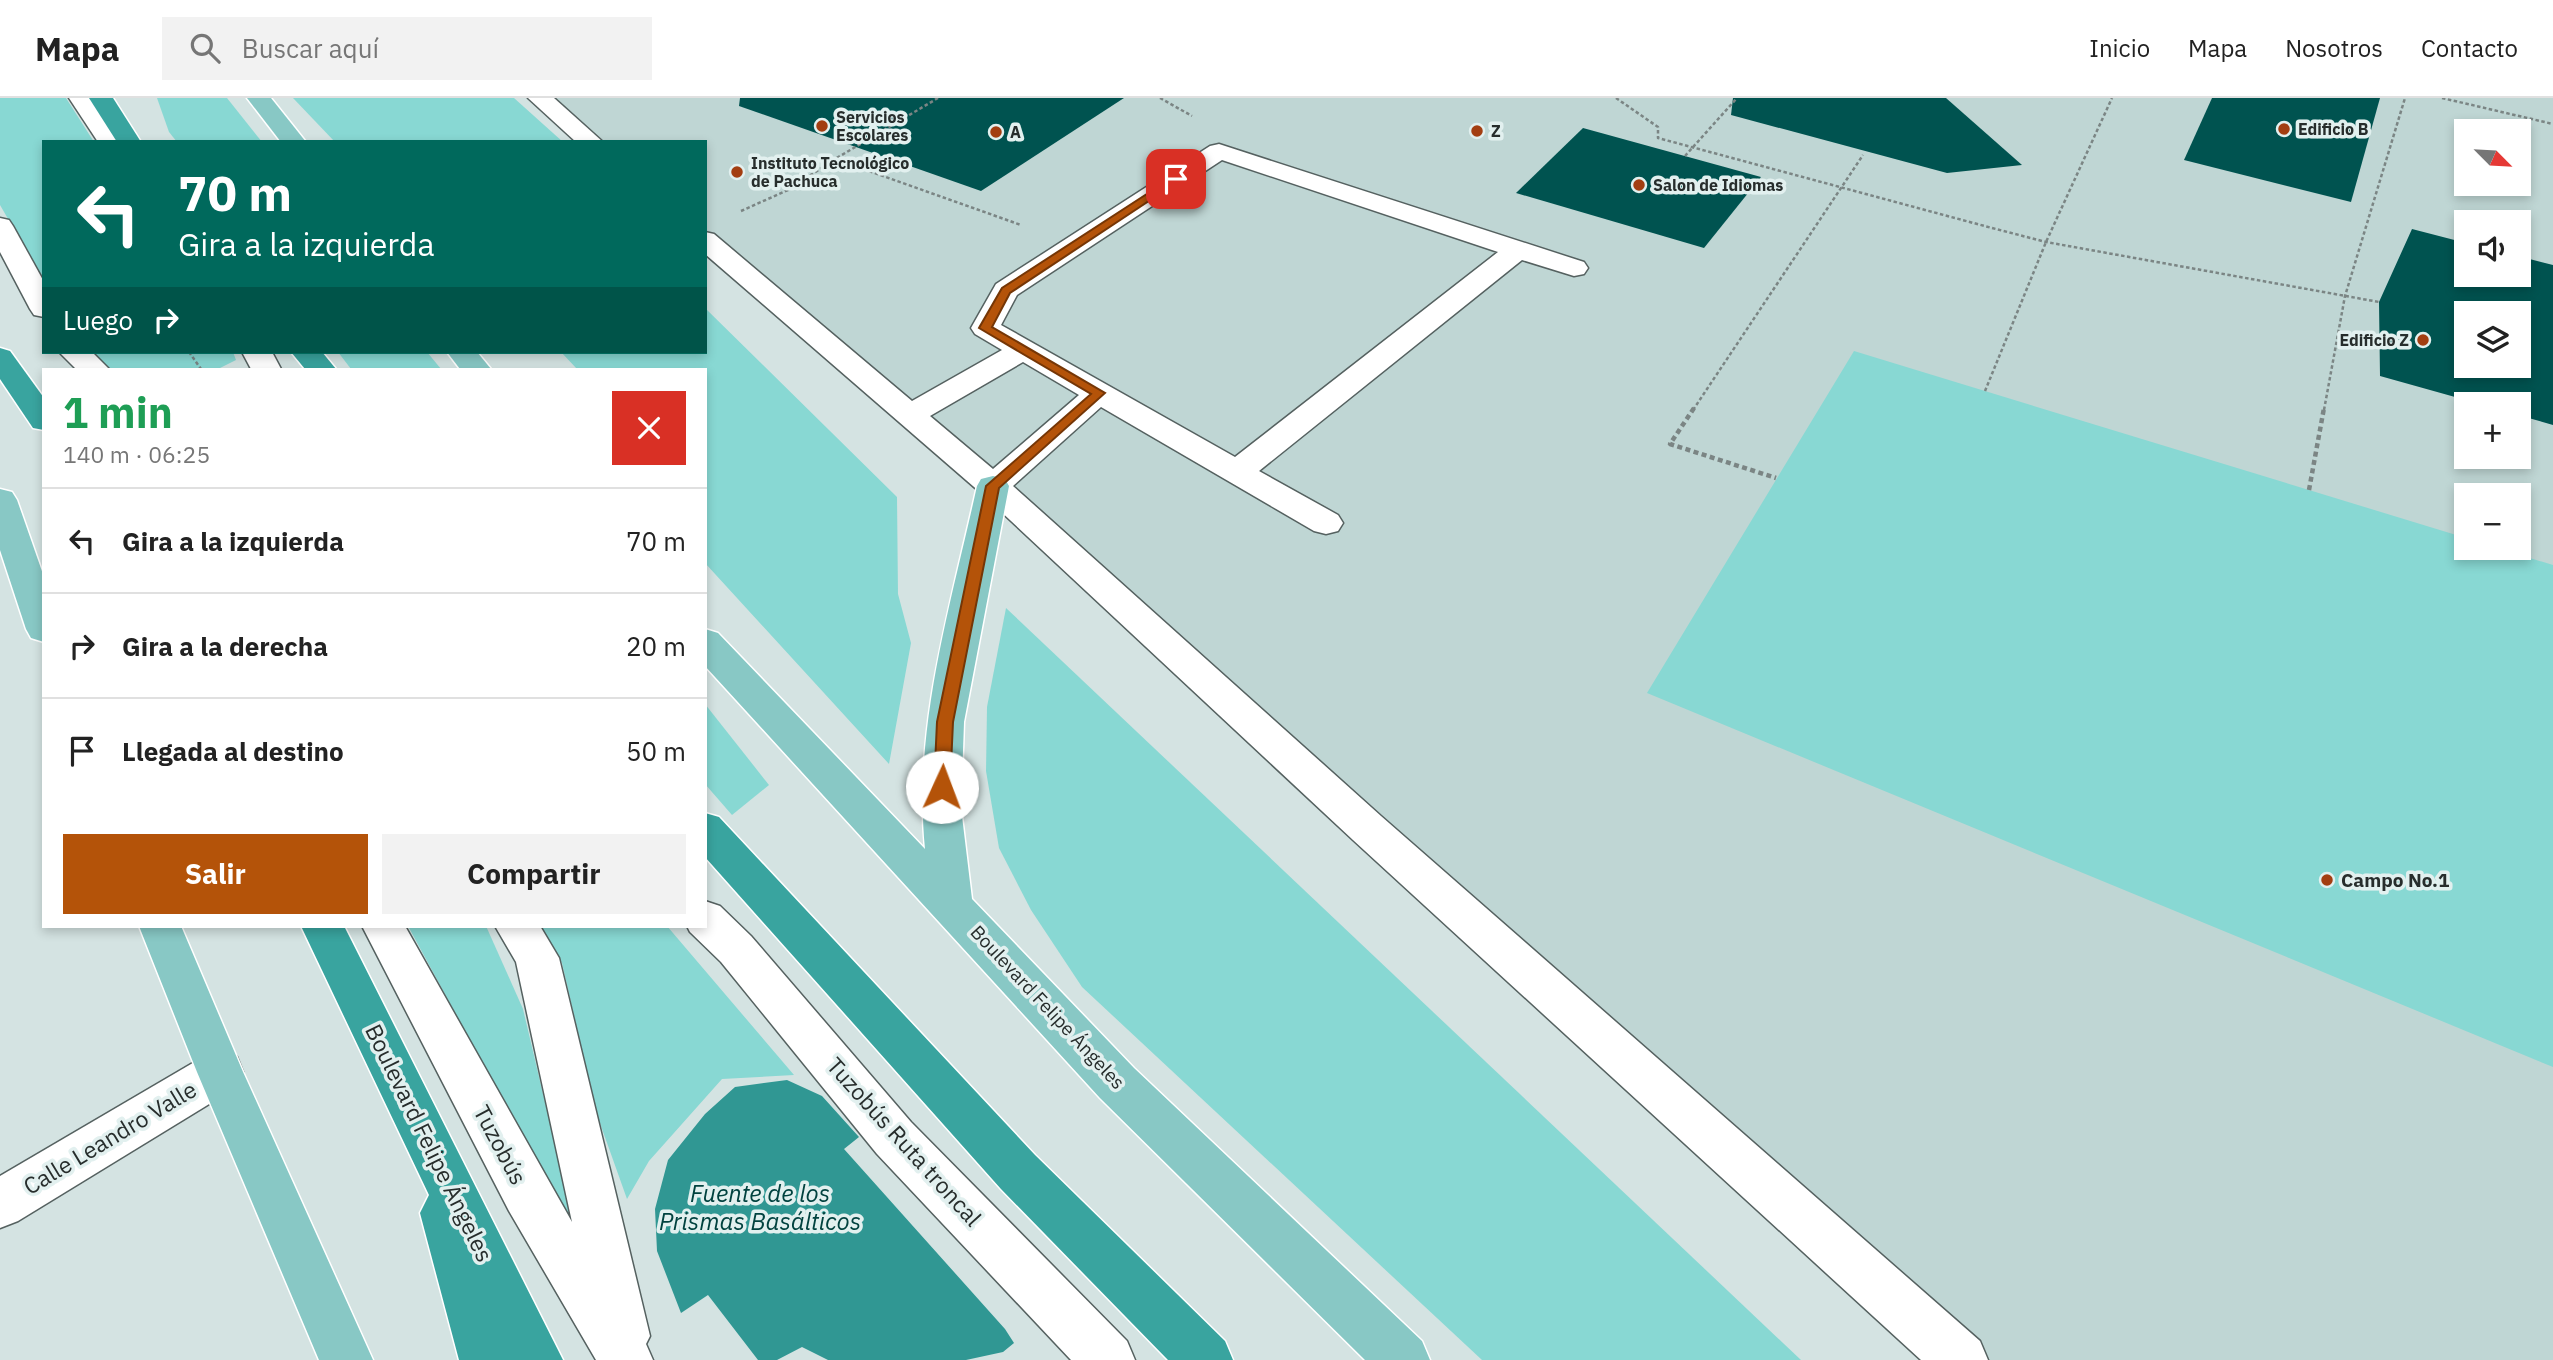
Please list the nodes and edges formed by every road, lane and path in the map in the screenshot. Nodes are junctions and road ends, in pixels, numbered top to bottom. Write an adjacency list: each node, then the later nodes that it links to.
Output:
1 (80, 98): 13 (street)
2 (101, 98): 14 (highway)
3 (129, 98): 15 (highway)
4 (259, 98): 16 (main road)
5 (540, 98): 17 (street)
6 (938, 98): 21 (path)
7 (1616, 98): 18 (path)
8 (1737, 98): 18 (path)
9 (2112, 98): 27 (path)
10 (2405, 98): 30 (path)
11 (2442, 98): 12 (path)
12 (2553, 124)
13 (109, 140)
14 (128, 140)
15 (137, 140)
16 (292, 140)
17 (589, 140)
18 (1693, 147): 20 (path); 22 (path)
19 (1863, 155): 22 (path)
20 (1685, 156)
21 (835, 159): 23 (path); 25 (path)
22 (1840, 188): 27 (path); 46 (path)
23 (741, 211)
24 (0, 226): 32 (street)
25 (1031, 229)
26 (707, 242): 43 (street)
27 (2046, 242): 30 (path); 41 (path)
28 (1519, 249): 29 (street); 33 (street); 45 (street)
29 (1574, 268)
30 (2345, 296): 31 (path); 48 (path)
31 (2379, 302)
32 (42, 305)
33 (1023, 350): 42 (street); 43 (street)
34 (74, 354): 38 (street)
35 (308, 354): 39 (highway)
36 (464, 354): 40 (main road)
37 (0, 357): 44 (highway)
38 (93, 368)
39 (320, 368)
40 (475, 368)
41 (1985, 391)
42 (1099, 393): 45 (street); 47 (street)
43 (910, 415): 47 (street)
44 (42, 418)
45 (1237, 472): 50 (street)
46 (1776, 478)
47 (993, 486): 54 (main road); 70 (street)
48 (2309, 490)
49 (0, 500): 51 (main road)
50 (1326, 523)
51 (42, 623)
52 (707, 644): 54 (main road, Boulevard Felipe Ángeles)
53 (707, 831): 68 (highway)
54 (951, 902): 69 (main road, Boulevard Felipe Ángeles)
55 (707, 921): 63 (street, Tuzobús Ruta troncal)
56 (161, 928): 60 (main road)
57 (323, 928): 61 (highway, Boulevard Felipe Ángeles)
58 (384, 928): 67 (street, Tuzobús)
59 (518, 928): 67 (street)
60 (220, 1072): 62 (street, Calle Leandro Valle); 64 (main road)
61 (420, 1123): 65 (highway); 66 (highway, Boulevard Felipe Ángeles)
62 (0, 1204)
63 (1105, 1358)
64 (346, 1360)
65 (486, 1360)
66 (536, 1360)
67 (627, 1360)
68 (1206, 1360)
69 (1403, 1360)
70 (1961, 1360)

